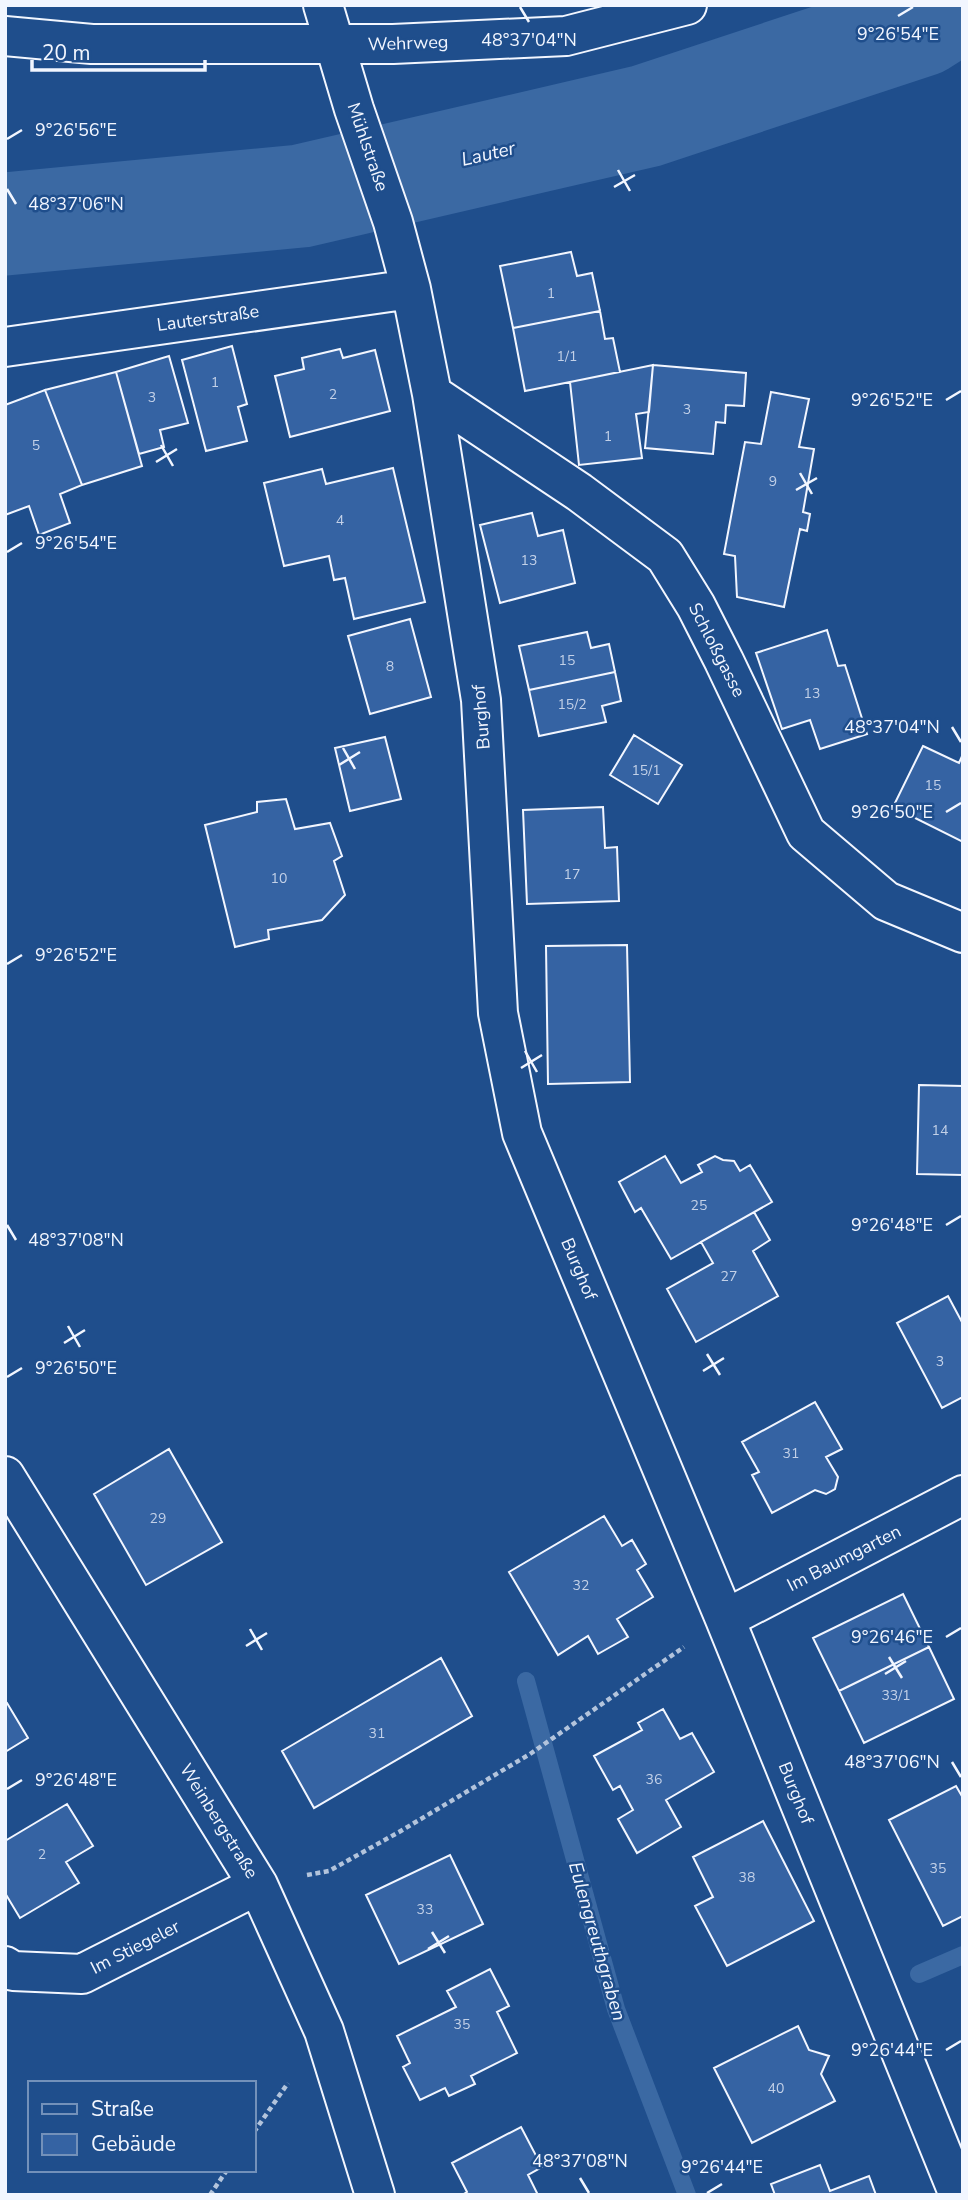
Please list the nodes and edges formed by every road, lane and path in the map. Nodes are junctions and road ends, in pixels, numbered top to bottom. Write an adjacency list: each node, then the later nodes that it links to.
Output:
1 (323, 5): 4 (street, Mühlstraße)
2 (687, 5): 4 (street, Wehrweg)
3 (5, 36): 4 (street, Wehrweg)
4 (336, 44): 5 (street, Mühlstraße)
5 (411, 289): 6 (street, Lauterstraße); 7 (street, Burghof)
6 (5, 347)
7 (432, 394): 8 (street, Schloßgasse); 11 (street, Burghof)
8 (963, 933)
9 (5, 1476): 12 (street, Weinbergstraße)
10 (963, 1495): 11 (street, Im Baumgarten)
11 (725, 1619): 12 (path); 17 (street, Burghof)
12 (258, 1885): 13 (street, Im Stiegeler); 16 (street, Weinbergstraße)
13 (5, 1966)
14 (226, 2172): 15 (path)
15 (210, 2195)
16 (374, 2195)
17 (959, 2195)

